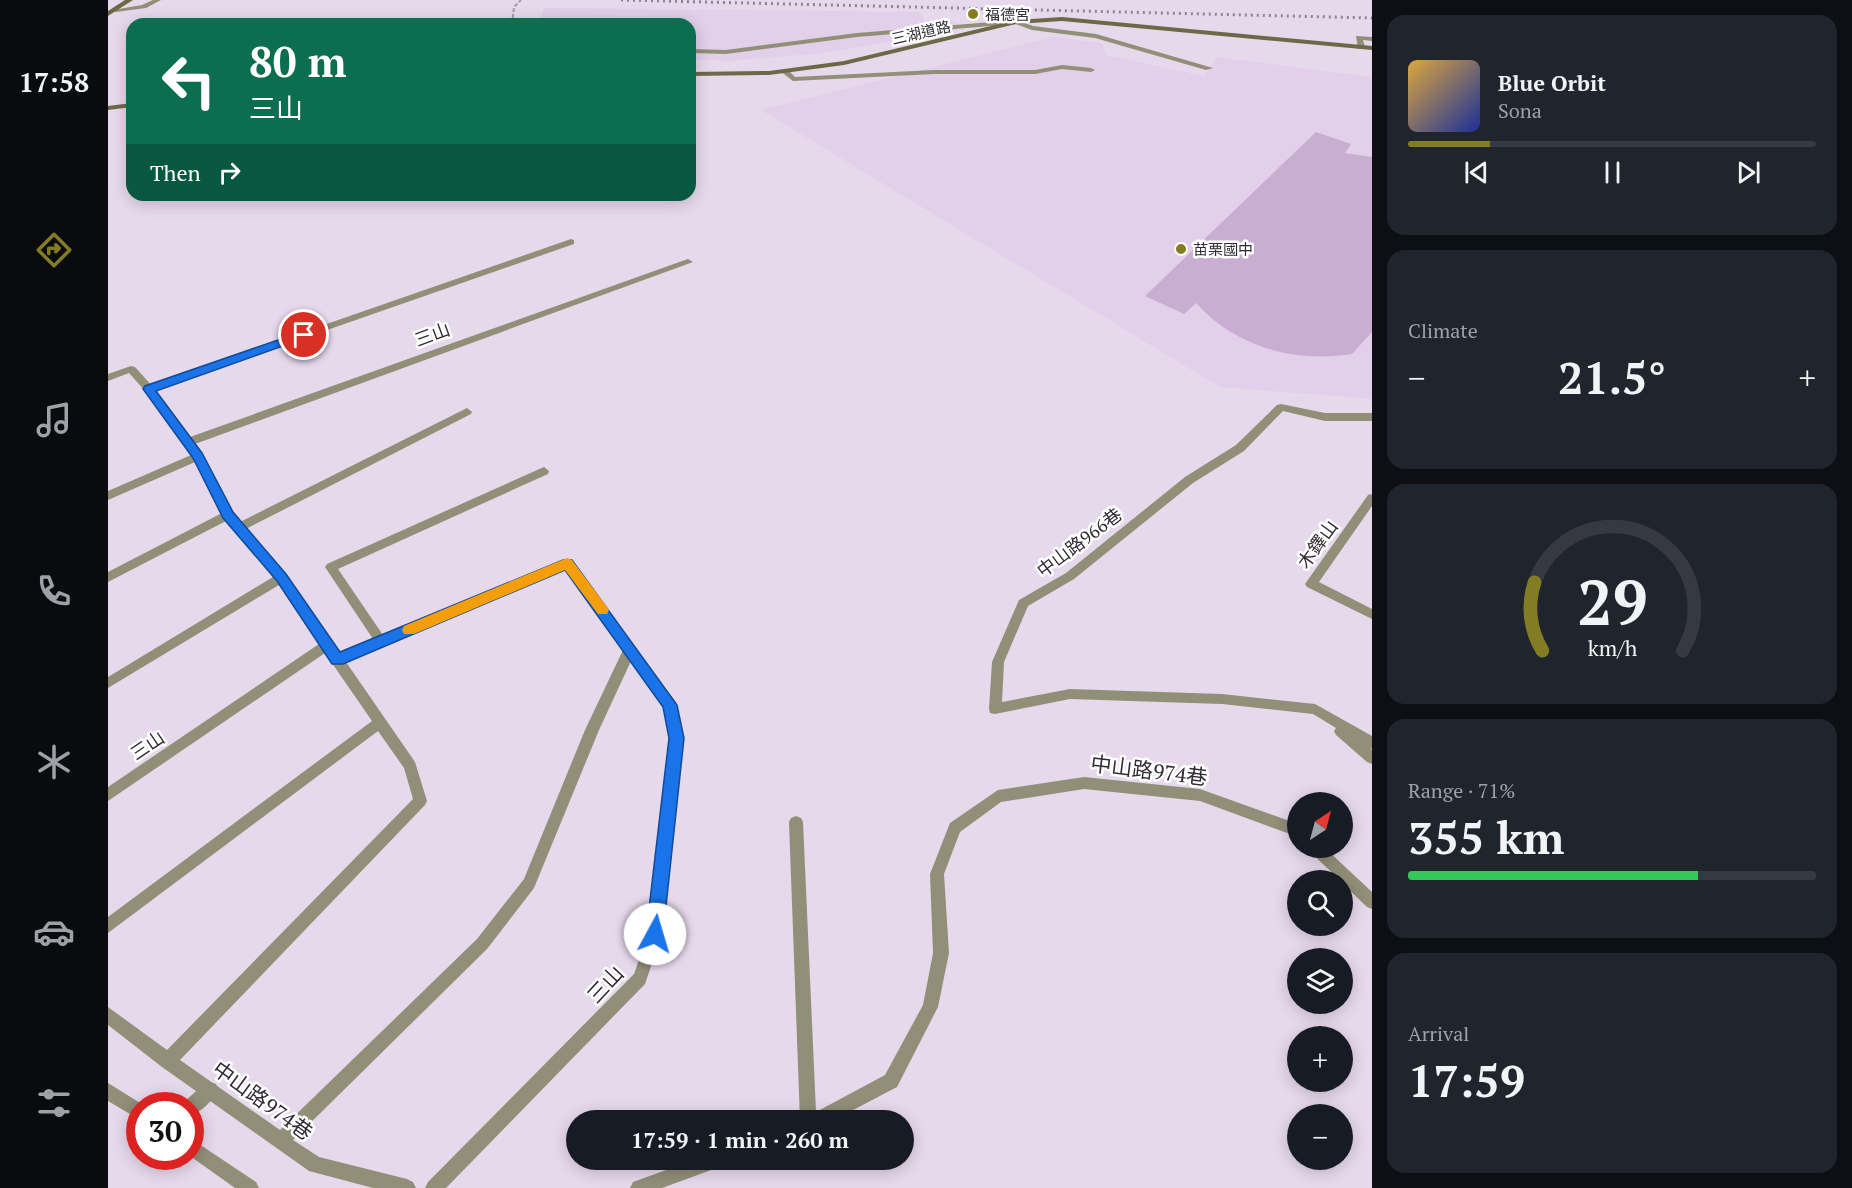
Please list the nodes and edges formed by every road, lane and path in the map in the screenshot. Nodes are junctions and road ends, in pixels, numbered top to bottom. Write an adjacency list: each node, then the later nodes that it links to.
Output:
1 (130, 0): 4 (street)
2 (158, 0): 4 (street)
3 (521, 0): 6 (path)
4 (116, 10): 5 (street)
5 (108, 14)
6 (513, 18)
7 (1016, 22): 9 (street, 三湖道路); 11 (street); 12 (street); 14 (street, 三湖道路)
8 (1372, 39): 9 (street)
9 (1361, 47): 10 (street, 三湖道路)
10 (1372, 48)
11 (696, 51)
12 (1209, 68)
13 (1091, 70): 14 (street)
14 (784, 71): 15 (street, 三湖道路)
15 (696, 74)
16 (126, 106): 17 (street)
17 (108, 108)
18 (572, 242): 21 (street)
19 (688, 262): 24 (street, 三山)
20 (108, 378): 21 (street)
21 (149, 389): 24 (street)
22 (467, 412): 30 (street)
23 (1372, 417): 39 (street, 中山路966巷)
24 (188, 442): 25 (street)
25 (198, 456): 27 (street); 29 (street)
26 (544, 471): 34 (street)
27 (108, 496)
28 (1372, 498): 33 (street, 木鐸山)
29 (228, 515): 30 (street); 31 (street)
30 (238, 528): 32 (street)
31 (108, 577)
32 (281, 578): 35 (street); 38 (street)
33 (1372, 614)
34 (381, 641): 36 (street, 三山); 37 (street, 三山)
35 (327, 645): 37 (street); 43 (street, 三山)
36 (630, 649): 57 (street); 62 (street, 三山)
37 (338, 660): 40 (street)
38 (108, 683)
39 (1316, 709): 41 (street, 中山路966巷); 42 (street)
40 (380, 722): 48 (street); 50 (street)
41 (1372, 743)
42 (1372, 758)
43 (108, 795)
44 (796, 822): 55 (street)
45 (1287, 827): 56 (street, 中山路974巷)
46 (1326, 858): 47 (street)
47 (1372, 902)
48 (108, 926)
49 (108, 1015): 50 (street, 中山路974巷)
50 (168, 1061): 51 (street, 中山路974巷)
51 (210, 1090): 53 (street); 57 (street, 中山路974巷)
52 (108, 1091): 54 (street)
53 (204, 1095)
54 (126, 1103)
55 (808, 1110)
56 (837, 1110)
57 (280, 1141): 61 (street, 中山路974巷)
58 (204, 1156): 60 (street)
59 (688, 1170): 63 (street)
60 (250, 1188)
61 (407, 1188)
62 (435, 1188)
63 (639, 1188)

